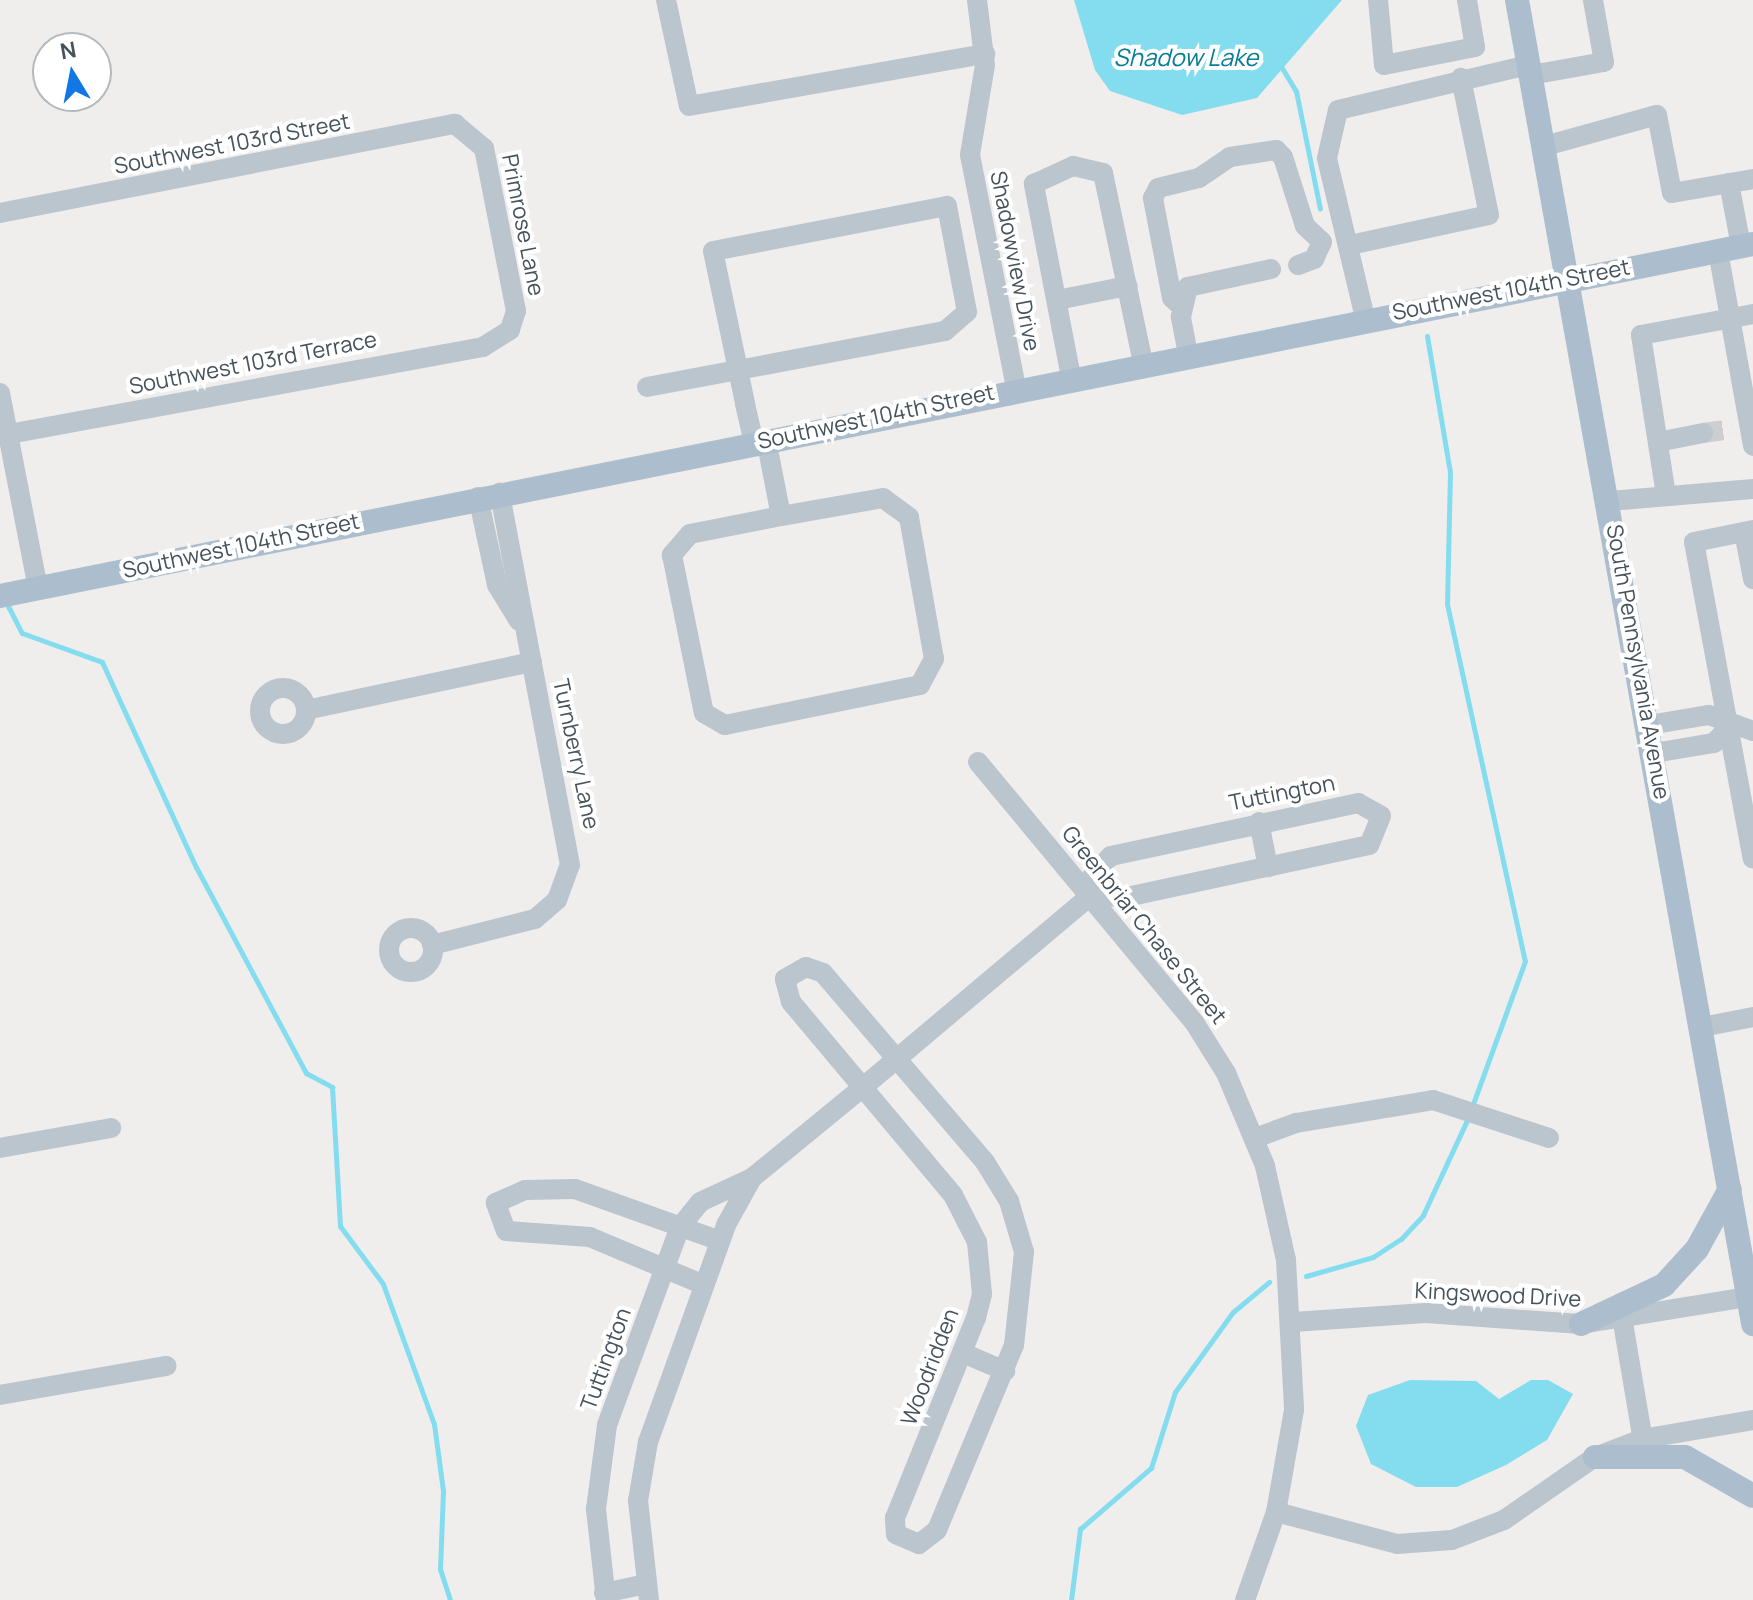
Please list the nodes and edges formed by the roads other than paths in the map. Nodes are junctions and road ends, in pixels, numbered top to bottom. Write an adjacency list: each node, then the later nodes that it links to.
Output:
1 (666, 0): 7 (street)
2 (977, 0): 7 (street, Shadowview Drive)
3 (1378, 0): 4 (street)
4 (1467, 0)
5 (1517, 0): 8 (main road, South Pennsylvania Avenue)
6 (1593, 0): 8 (street)
7 (985, 54): 32 (street, Shadowview Drive)
8 (1530, 70): 9 (street); 11 (main road, South Pennsylvania Avenue)
9 (1461, 78): 15 (street); 15 (street)
10 (471, 132): 14 (street, Southwest 103rd Street); 26 (street, Primrose Lane)
11 (1545, 146): 13 (street); 19 (main road, South Pennsylvania Avenue)
12 (1753, 179): 13 (street)
13 (1729, 183): 16 (street)
14 (0, 213)
15 (1350, 245): 25 (street)
16 (1737, 247): 19 (main road, Southwest 104th Street); 24 (street)
17 (1298, 265): 21 (street)
18 (1271, 269): 21 (street)
19 (1570, 278): 25 (main road, Southwest 104th Street); 42 (main road, South Pennsylvania Avenue)
20 (1128, 286): 22 (street); 22 (street); 28 (street)
21 (1184, 296): 27 (street)
22 (1057, 300): 30 (street)
23 (1753, 314): 24 (street)
24 (1732, 317): 35 (street); 38 (street)
25 (1365, 318): 27 (main road, Southwest 104th Street)
26 (510, 330): 36 (street, Southwest 103rd Terrace)
27 (1188, 354): 28 (main road, Southwest 104th Street)
28 (1143, 362): 30 (main road, Southwest 104th Street)
29 (738, 370): 29 (street); 31 (street); 37 (street)
30 (1071, 377): 32 (main road, Southwest 104th Street)
31 (647, 387)
32 (1016, 388): 37 (main road, Southwest 104th Street)
33 (0, 393): 36 (street)
34 (1703, 433): 38 (street)
35 (1745, 433)
36 (4, 435): 46 (street)
37 (760, 441): 40 (main road, Southwest 104th Street); 43 (street)
38 (1658, 442): 41 (street)
39 (1753, 489): 41 (street)
40 (489, 495): 46 (main road, Southwest 104th Street); 47 (street, Turnberry Lane)
41 (1666, 495): 42 (street)
42 (1610, 501): 49 (main road, South Pennsylvania Avenue)
43 (781, 516): 43 (street)
44 (1749, 531): 45 (street); 50 (street)
45 (1753, 579)
46 (18, 592)
47 (532, 662): 48 (street); 59 (street, Turnberry Lane)
48 (306, 710)
49 (1649, 725): 50 (street); 52 (main road, South Pennsylvania Avenue)
50 (1729, 727): 51 (street); 52 (street); 54 (street)
51 (1753, 731)
52 (1654, 753): 61 (main road, South Pennsylvania Avenue)
53 (978, 762): 58 (street, Greenbriar Chase Street)
54 (1744, 766): 56 (street)
55 (1259, 822): 57 (street); 57 (street, Tuttington); 58 (street, Tuttington)
56 (1753, 859)
57 (1268, 867): 58 (street, Tuttington)
58 (1090, 896): 62 (street, Tuttington); 65 (street, Greenbriar Chase Street)
59 (432, 945)
60 (1753, 1017): 61 (street)
61 (1702, 1027): 69 (main road, South Pennsylvania Avenue)
62 (897, 1058): 63 (street, Tuttington); 63 (street, Woodridden); 81 (street, Woodridden)
63 (862, 1088): 68 (street, Tuttington); 79 (street, Woodridden)
64 (111, 1128): 67 (street)
65 (1255, 1138): 66 (street); 76 (street, Greenbriar Chase Street)
66 (1549, 1138)
67 (0, 1148)
68 (752, 1178): 70 (street, Tuttington); 71 (street, Tuttington)
69 (1730, 1189): 74 (main road, South Pennsylvania Avenue); 75 (main road)
70 (680, 1227): 71 (street); 72 (street, Tuttington); 72 (street)
71 (720, 1241): 73 (street, Tuttington)
72 (664, 1267): 73 (street); 89 (street, Tuttington)
73 (704, 1285): 88 (street, Tuttington)
74 (1750, 1296): 75 (street); 78 (main road, South Pennsylvania Avenue)
75 (1622, 1315): 77 (main road); 84 (street)
76 (1293, 1322): 77 (street, Kingswood Drive); 87 (street, Greenbriar Chase Street)
77 (1581, 1324)
78 (1753, 1324)
79 (963, 1353): 81 (street); 81 (street, Woodridden)
80 (166, 1366): 82 (street)
81 (1005, 1371)
82 (0, 1395)
83 (1753, 1420): 84 (street)
84 (1644, 1446): 85 (main road); 86 (main road)
85 (1595, 1457): 87 (street)
86 (1753, 1496)
87 (1276, 1512): 90 (street, Greenbriar Chase Street)
88 (648, 1592): 89 (street)
89 (605, 1596)
90 (1245, 1600)

